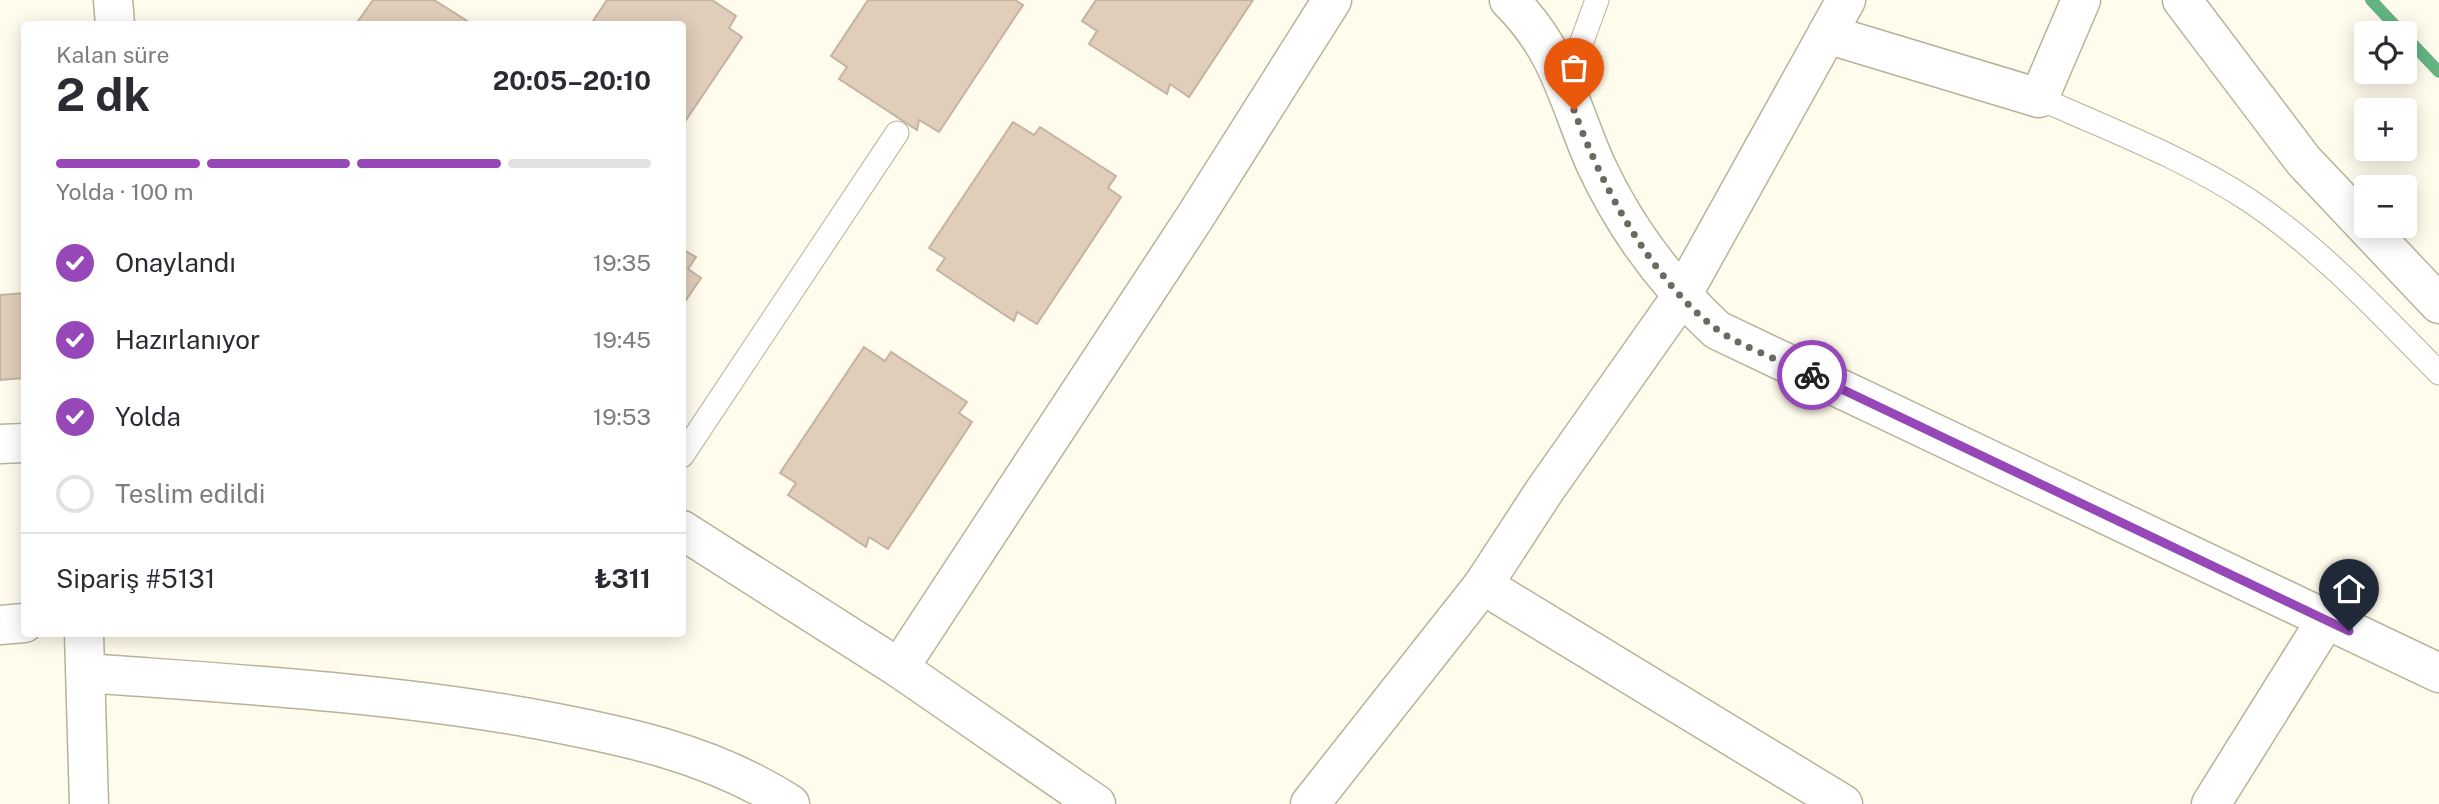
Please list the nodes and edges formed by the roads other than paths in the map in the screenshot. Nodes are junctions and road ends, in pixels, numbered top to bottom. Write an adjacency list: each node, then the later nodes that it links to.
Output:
1 (113, 0): 8 (street)
2 (1332, 0): 25 (street)
3 (1509, 0): 10 (street)
4 (1597, 0): 10 (lane)
5 (1846, 0): 9 (street)
6 (2081, 0): 11 (street)
7 (2182, 0): 14 (street)
8 (115, 21)
9 (1827, 34): 11 (street); 13 (street)
10 (1566, 85): 13 (street)
11 (2039, 97): 15 (lane)
12 (897, 133): 18 (lane)
13 (1681, 297): 20 (street); 21 (street)
14 (2439, 304)
15 (2439, 373)
16 (21, 443): 17 (street)
17 (0, 444)
18 (686, 450)
19 (686, 533): 25 (street)
20 (1483, 585): 31 (street); 32 (street)
21 (2326, 620): 27 (street); 33 (street)
22 (21, 624): 23 (street)
23 (0, 625)
24 (84, 637): 26 (street)
25 (899, 668): 30 (street)
26 (87, 673): 28 (street); 29 (street)
27 (2439, 674)
28 (89, 804)
29 (790, 804)
30 (1096, 804)
31 (1310, 804)
32 (1843, 804)
33 (2211, 804)

